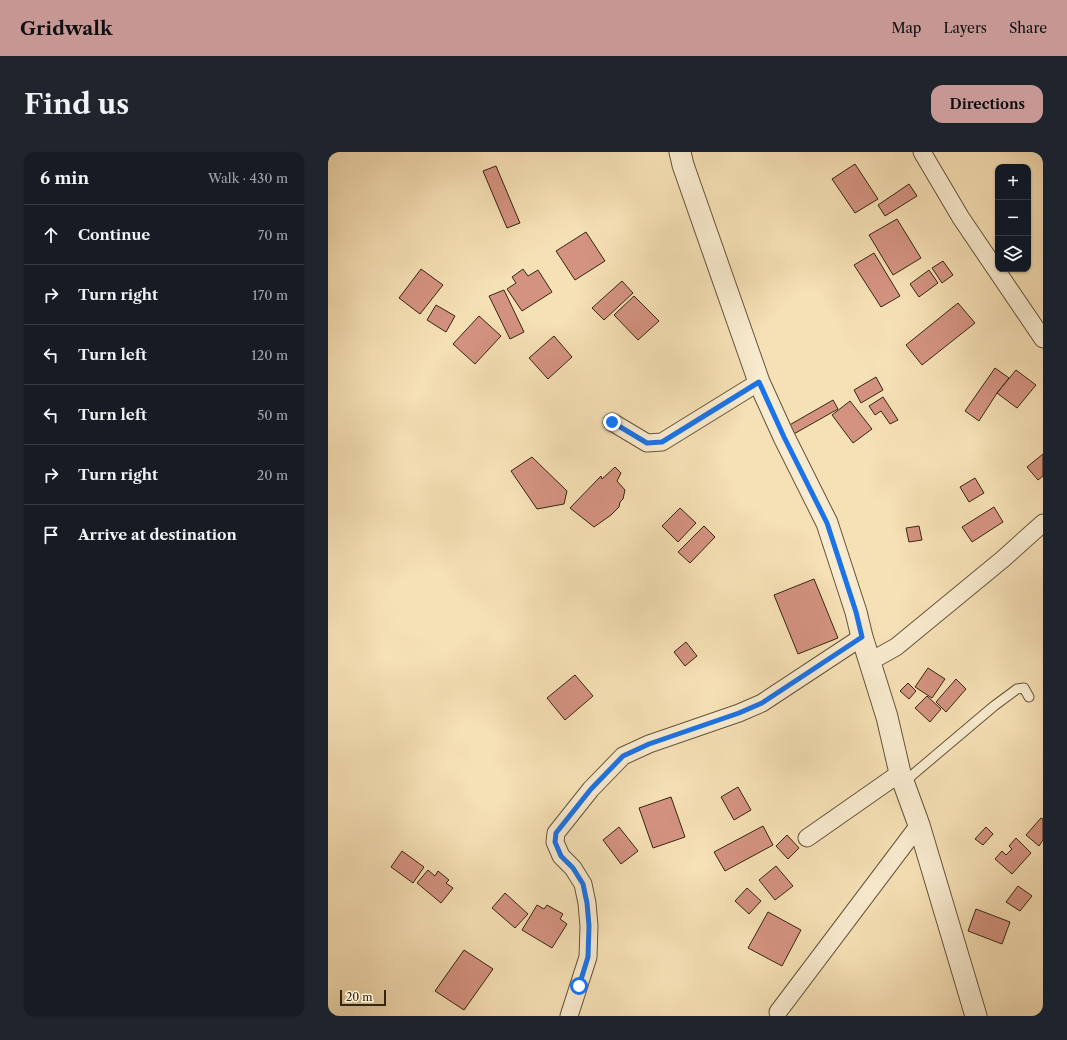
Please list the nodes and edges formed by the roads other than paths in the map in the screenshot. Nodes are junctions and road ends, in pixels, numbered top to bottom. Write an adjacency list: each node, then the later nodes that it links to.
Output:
1 (680, 152): 4 (street)
2 (922, 152): 3 (street)
3 (1043, 339)
4 (759, 382): 5 (street); 7 (street)
5 (612, 422)
6 (1043, 523): 8 (street)
7 (862, 637): 8 (street); 14 (street)
8 (869, 662): 10 (street)
9 (1029, 697): 10 (lane)
10 (902, 777): 11 (street); 12 (street)
11 (919, 825): 13 (street); 15 (street)
12 (807, 838)
13 (778, 1012)
14 (569, 1016)
15 (976, 1016)

